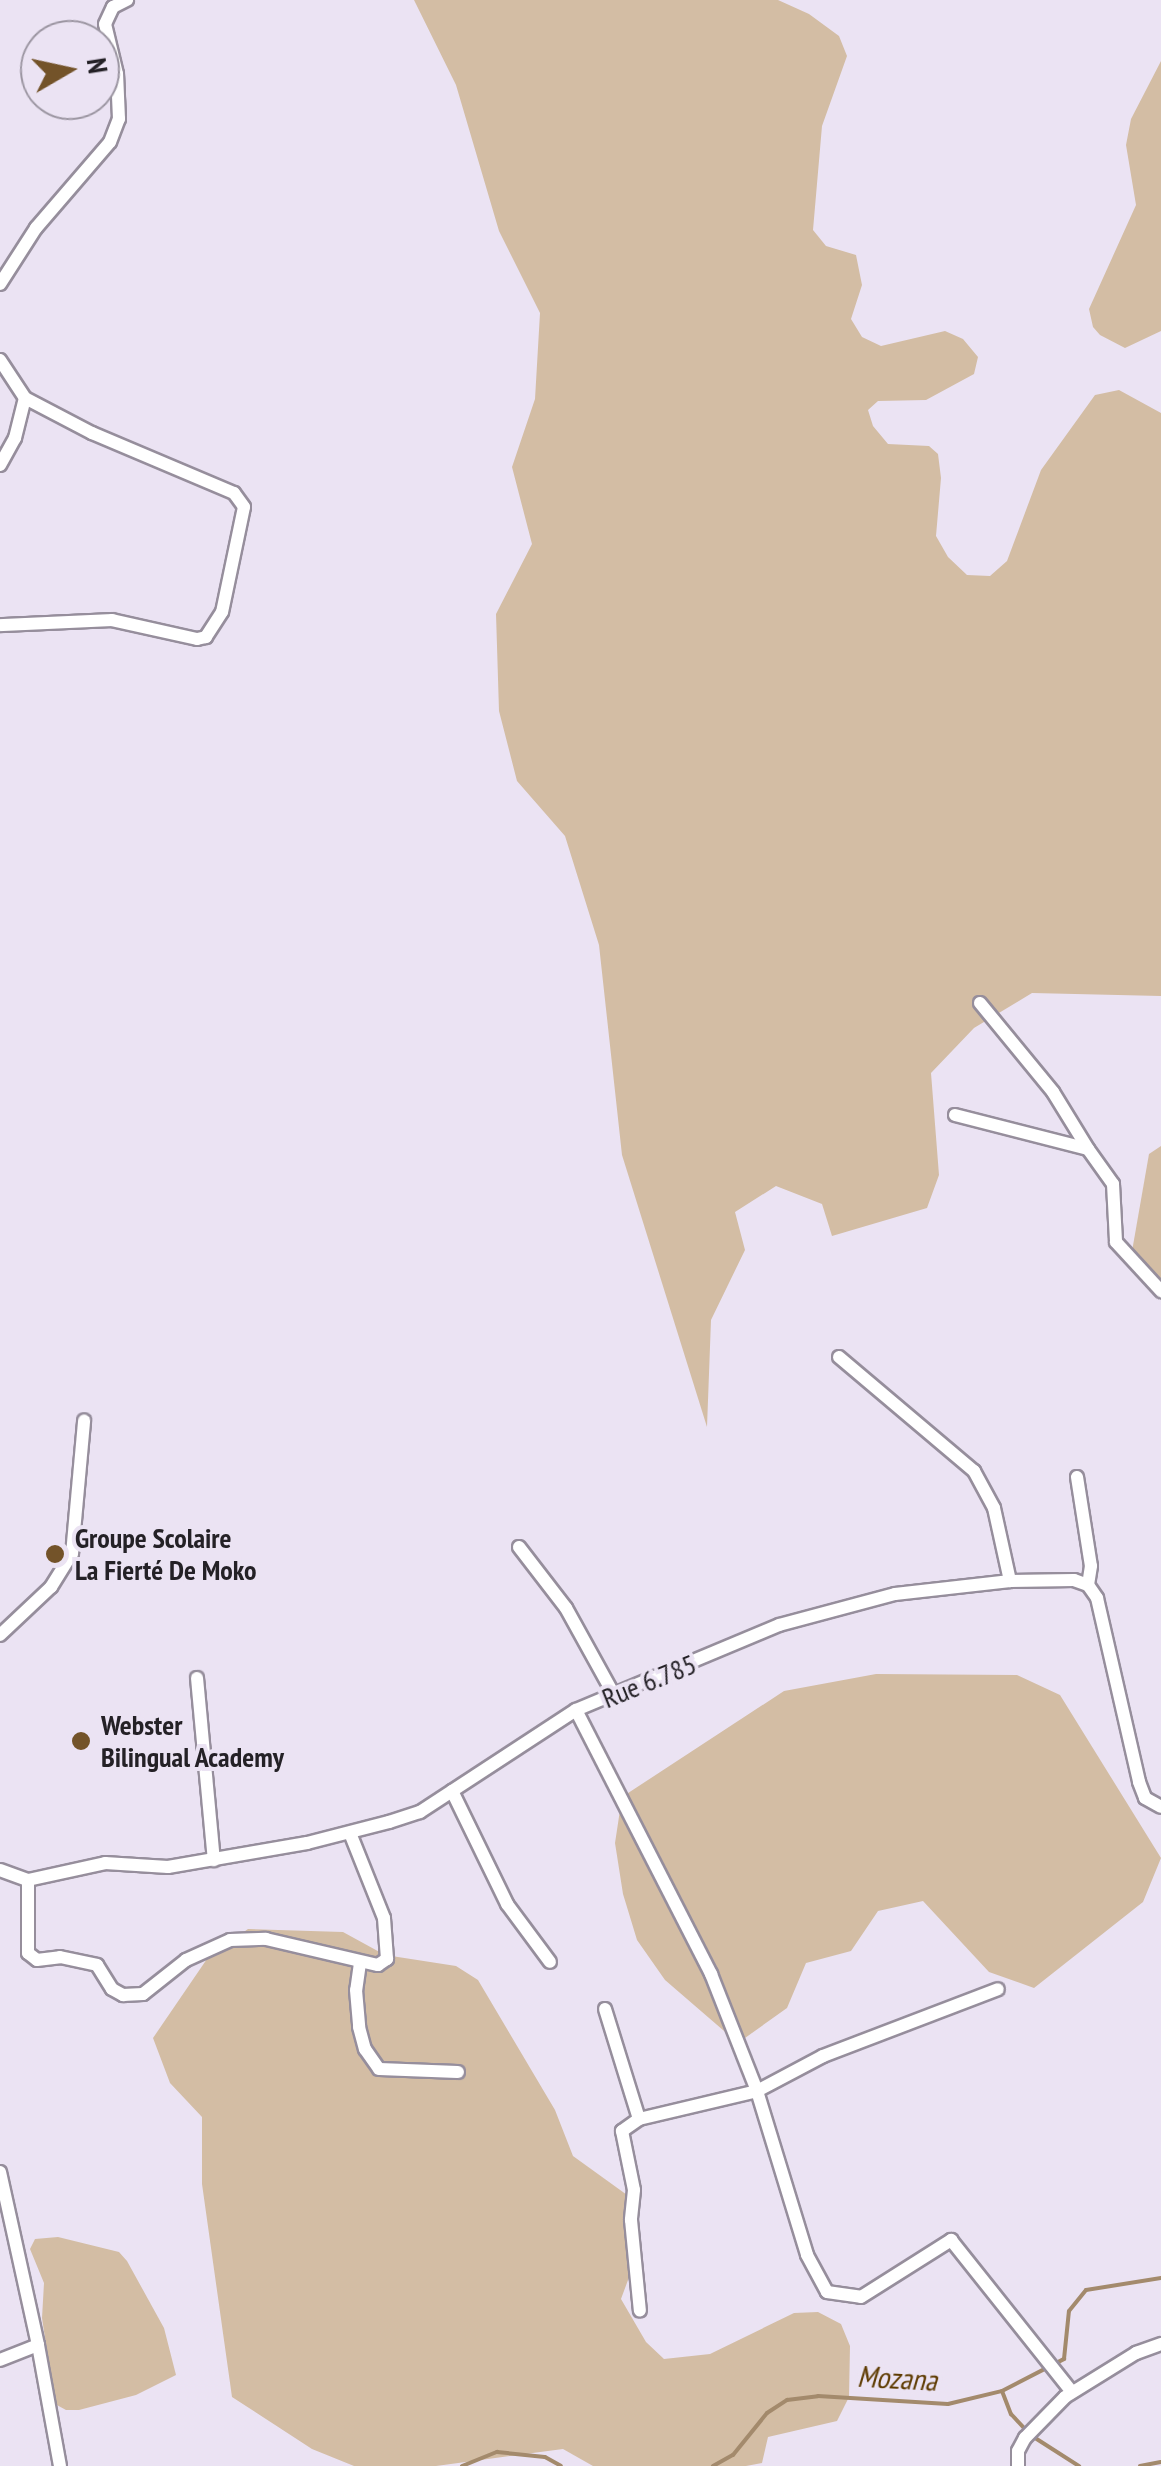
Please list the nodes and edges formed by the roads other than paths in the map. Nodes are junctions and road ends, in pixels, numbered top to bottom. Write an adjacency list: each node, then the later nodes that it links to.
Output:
1 (127, 0): 2 (street)
2 (0, 284)
3 (0, 360): 4 (street)
4 (25, 398): 5 (street); 6 (street)
5 (0, 465)
6 (0, 626)
7 (980, 1003): 9 (street)
8 (955, 1115): 9 (street)
9 (1088, 1149): 10 (street)
10 (1161, 1291)
11 (839, 1357): 15 (street)
12 (84, 1421): 17 (street)
13 (1077, 1477): 16 (street)
14 (519, 1547): 19 (street)
15 (1010, 1581): 16 (street, Rue 6.785); 19 (street, Rue 6.785)
16 (1088, 1585): 22 (street)
17 (0, 1635)
18 (197, 1678): 24 (street)
19 (614, 1695): 20 (street, Rue 6.785)
20 (576, 1710): 21 (street, Rue 6.785); 32 (street)
21 (452, 1791): 23 (street, Rue 6.785); 27 (street)
22 (1161, 1806)
23 (350, 1833): 24 (street, Rue 6.785); 28 (street)
24 (214, 1860): 26 (street, Rue 6.785)
25 (0, 1870): 26 (street)
26 (28, 1880): 28 (street)
27 (550, 1962)
28 (360, 1963): 31 (street)
29 (998, 1989): 32 (street)
30 (605, 2009): 33 (street)
31 (458, 2072)
32 (757, 2090): 33 (street); 40 (street)
33 (639, 2120): 36 (street)
34 (0, 2172): 35 (street)
35 (7, 2234): 38 (street)
36 (640, 2312)
37 (1161, 2344): 40 (street)
38 (38, 2346): 39 (street); 41 (street)
39 (0, 2360)
40 (1072, 2392): 42 (street)
41 (60, 2466)
42 (1018, 2466)

